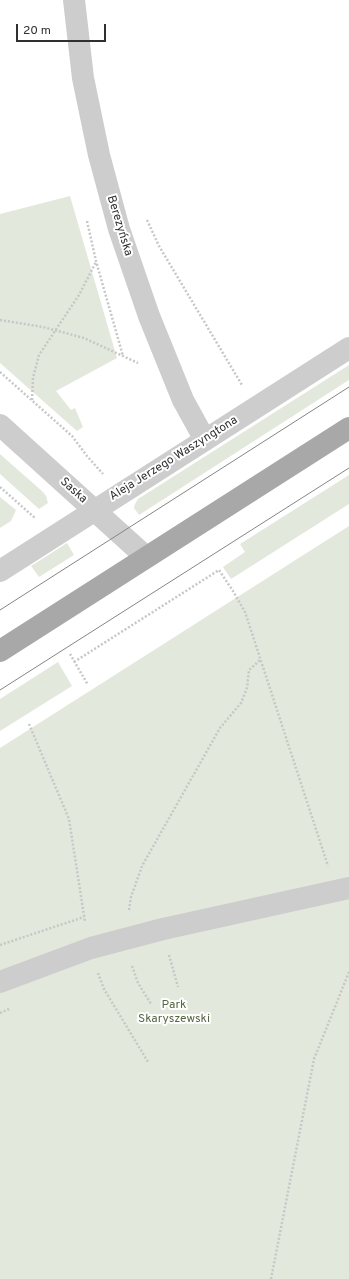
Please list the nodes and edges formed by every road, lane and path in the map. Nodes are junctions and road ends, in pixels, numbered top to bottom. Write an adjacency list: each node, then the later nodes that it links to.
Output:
1 (74, 0): 8 (street, Berezyńska)
2 (146, 220): 9 (path)
3 (96, 261): 5 (path)
4 (0, 320): 5 (path)
5 (56, 330): 8 (path); 10 (path)
6 (349, 348): 13 (street, Aleja Jerzego Waszyngtona)
7 (0, 372): 10 (path)
8 (172, 374): 13 (street, Berezyńska)
9 (242, 385)
10 (32, 400): 14 (path)
11 (0, 425): 16 (street, Saska)
12 (349, 428): 18 (main road)
13 (205, 440): 16 (street, Aleja Jerzego Waszyngtona)
14 (106, 477)
15 (0, 487): 17 (path)
16 (95, 510): 18 (street, Saska); 19 (street, Aleja Jerzego Waszyngtona)
17 (36, 518)
18 (146, 557): 20 (main road)
19 (0, 571)
20 (0, 650)
21 (70, 654): 23 (path)
22 (260, 660): 23 (path); 26 (path); 29 (path)
23 (74, 662): 24 (path)
24 (88, 685)
25 (29, 724): 27 (path)
26 (344, 889): 28 (street)
27 (84, 917): 30 (path); 31 (path)
28 (163, 929): 29 (street); 32 (path)
29 (126, 939): 31 (street)
30 (0, 945)
31 (91, 948): 40 (street)
32 (169, 955): 33 (path); 42 (path)
33 (162, 957)
34 (132, 965): 35 (path)
35 (125, 966)
36 (105, 972): 38 (path)
37 (349, 972): 47 (path)
38 (91, 976)
39 (99, 976): 46 (path)
40 (0, 982)
41 (138, 983): 43 (path)
42 (178, 987)
43 (151, 1004)
44 (14, 1007): 45 (path)
45 (0, 1013)
46 (148, 1062)
47 (271, 1279)

